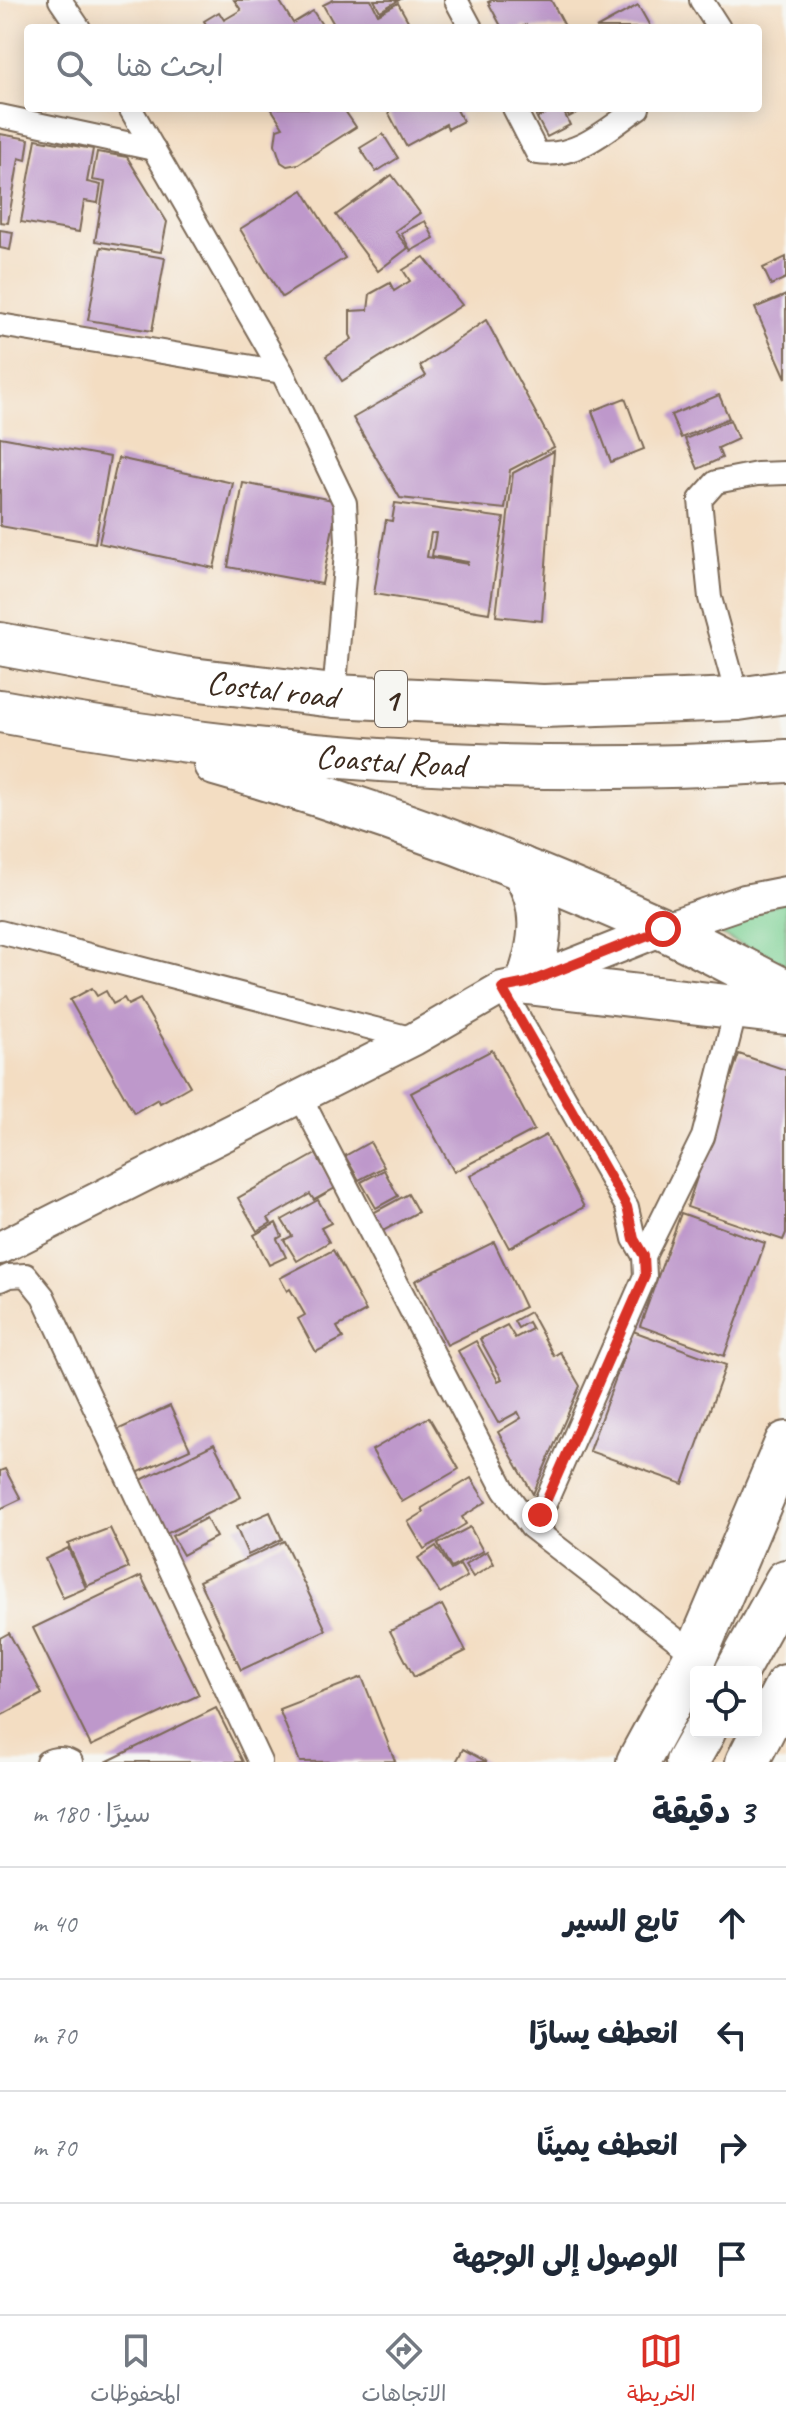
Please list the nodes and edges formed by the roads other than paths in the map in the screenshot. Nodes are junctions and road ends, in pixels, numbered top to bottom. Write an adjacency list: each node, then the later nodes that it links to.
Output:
1 (60, 0): 4 (street)
2 (456, 0): 5 (street)
3 (701, 0): 6 (street)
4 (76, 24)
5 (469, 24)
6 (716, 24)
7 (132, 112): 11 (street)
8 (516, 112): 9 (street)
9 (632, 112)
10 (0, 116): 11 (street)
11 (154, 149): 13 (street)
12 (0, 325): 13 (street)
13 (282, 372): 17 (street)
14 (786, 473): 18 (street)
15 (0, 644): 17 (highway, Costal road / 1)
16 (786, 692): 18 (highway, Costal road / 1)
17 (334, 696): 18 (highway, Costal road / 1)
18 (738, 699)
19 (0, 711): 20 (highway, Coastal Road / 1)
20 (91, 728): 21 (highway, Coastal Road / 1); 22 (highway)
21 (786, 761)
22 (521, 868): 24 (highway); 26 (highway)
23 (786, 893): 24 (street)
24 (663, 929): 26 (street); 27 (highway)
25 (0, 932): 30 (street)
26 (515, 986): 28 (highway); 30 (street); 33 (street)
27 (786, 991)
28 (737, 1006): 29 (highway); 33 (street)
29 (786, 1013)
30 (414, 1039): 31 (street)
31 (300, 1096): 32 (street); 36 (street)
32 (0, 1248)
33 (644, 1256): 36 (street)
34 (0, 1280): 44 (street)
35 (786, 1443): 38 (highway)
36 (542, 1535): 38 (street)
37 (786, 1581): 39 (highway)
38 (696, 1655): 45 (highway)
39 (739, 1666)
40 (786, 1686): 47 (highway)
41 (701, 1738): 46 (highway)
42 (47, 1762): 43 (street)
43 (71, 1762)
44 (260, 1762)
45 (638, 1762)
46 (687, 1762)
47 (747, 1762)

